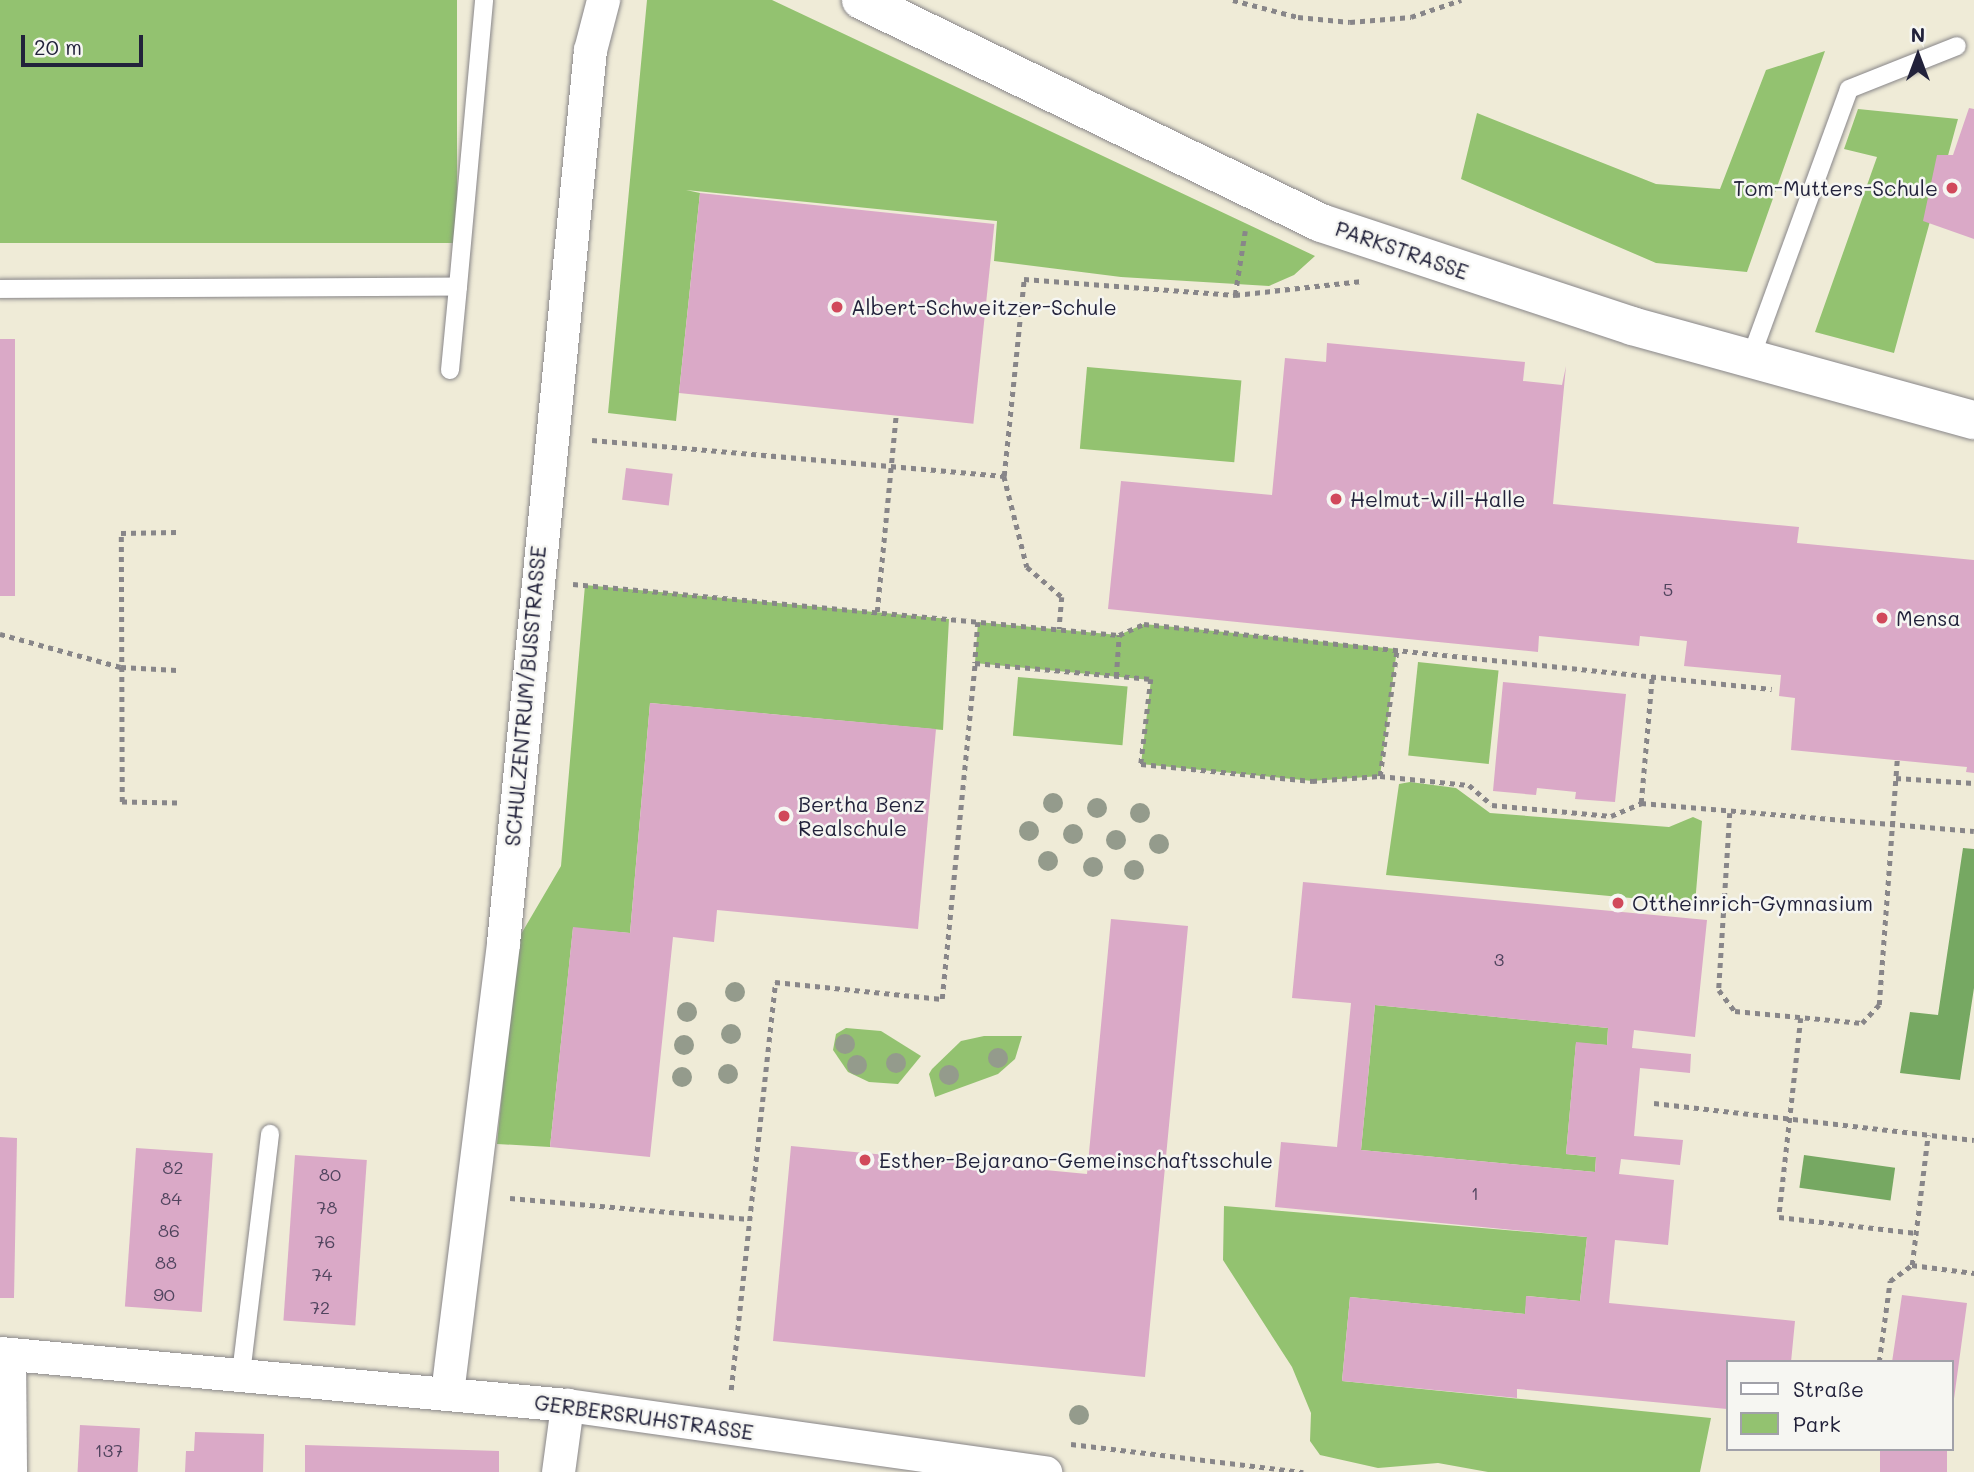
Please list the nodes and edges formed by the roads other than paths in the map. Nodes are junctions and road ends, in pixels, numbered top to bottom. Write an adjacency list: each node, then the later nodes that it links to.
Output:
1 (484, 0): 5 (lane)
2 (603, 0): 13 (street, SCHULZENTRUM/BUSSTRASSE)
3 (861, 0): 7 (street, PARKSTRASSE)
4 (1958, 46): 7 (lane)
5 (457, 287): 6 (lane); 8 (lane)
6 (0, 289)
7 (1751, 357): 9 (street, PARKSTRASSE)
8 (450, 370)
9 (1974, 420)
10 (270, 1134): 12 (lane)
11 (4, 1354): 12 (street, GERBERSRUHSTRASSE); 15 (street)
12 (241, 1374): 13 (street, GERBERSRUHSTRASSE)
13 (447, 1393): 14 (street, GERBERSRUHSTRASSE)
14 (567, 1405): 16 (street); 17 (street, GERBERSRUHSTRASSE)
15 (9, 1472)
16 (558, 1472)
17 (1045, 1472)

